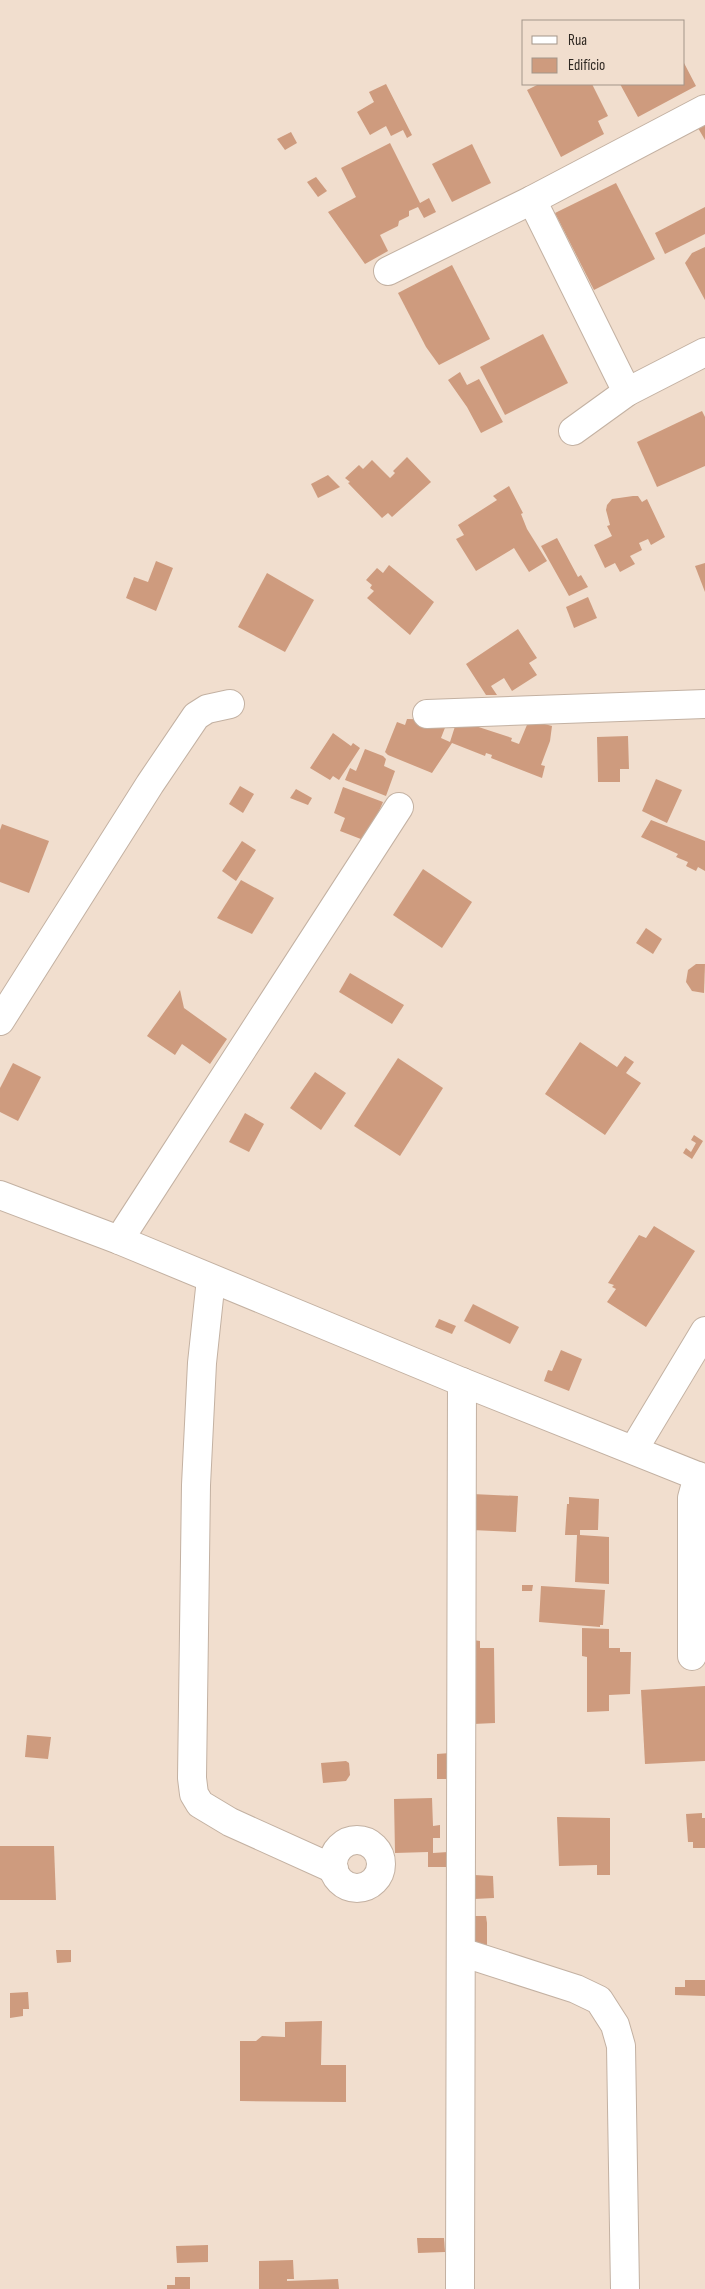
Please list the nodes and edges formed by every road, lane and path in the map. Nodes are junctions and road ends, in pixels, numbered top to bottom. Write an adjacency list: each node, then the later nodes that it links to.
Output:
1 (705, 109): 2 (street)
2 (532, 200): 3 (street); 5 (street)
3 (388, 271)
4 (705, 352): 5 (street)
5 (627, 392): 6 (street)
6 (573, 431)
7 (230, 704): 11 (street)
8 (705, 704): 9 (street)
9 (427, 714)
10 (399, 807): 13 (street)
11 (0, 1021)
12 (0, 1195): 13 (street)
13 (119, 1240): 14 (street)
14 (211, 1280): 16 (street); 20 (street)
15 (705, 1331): 17 (street)
16 (462, 1382): 17 (street); 21 (street)
17 (634, 1449): 18 (street)
18 (702, 1478): 19 (street)
19 (692, 1656)
20 (334, 1869)
21 (461, 1952): 22 (street); 23 (street)
22 (460, 2289)
23 (625, 2289)

